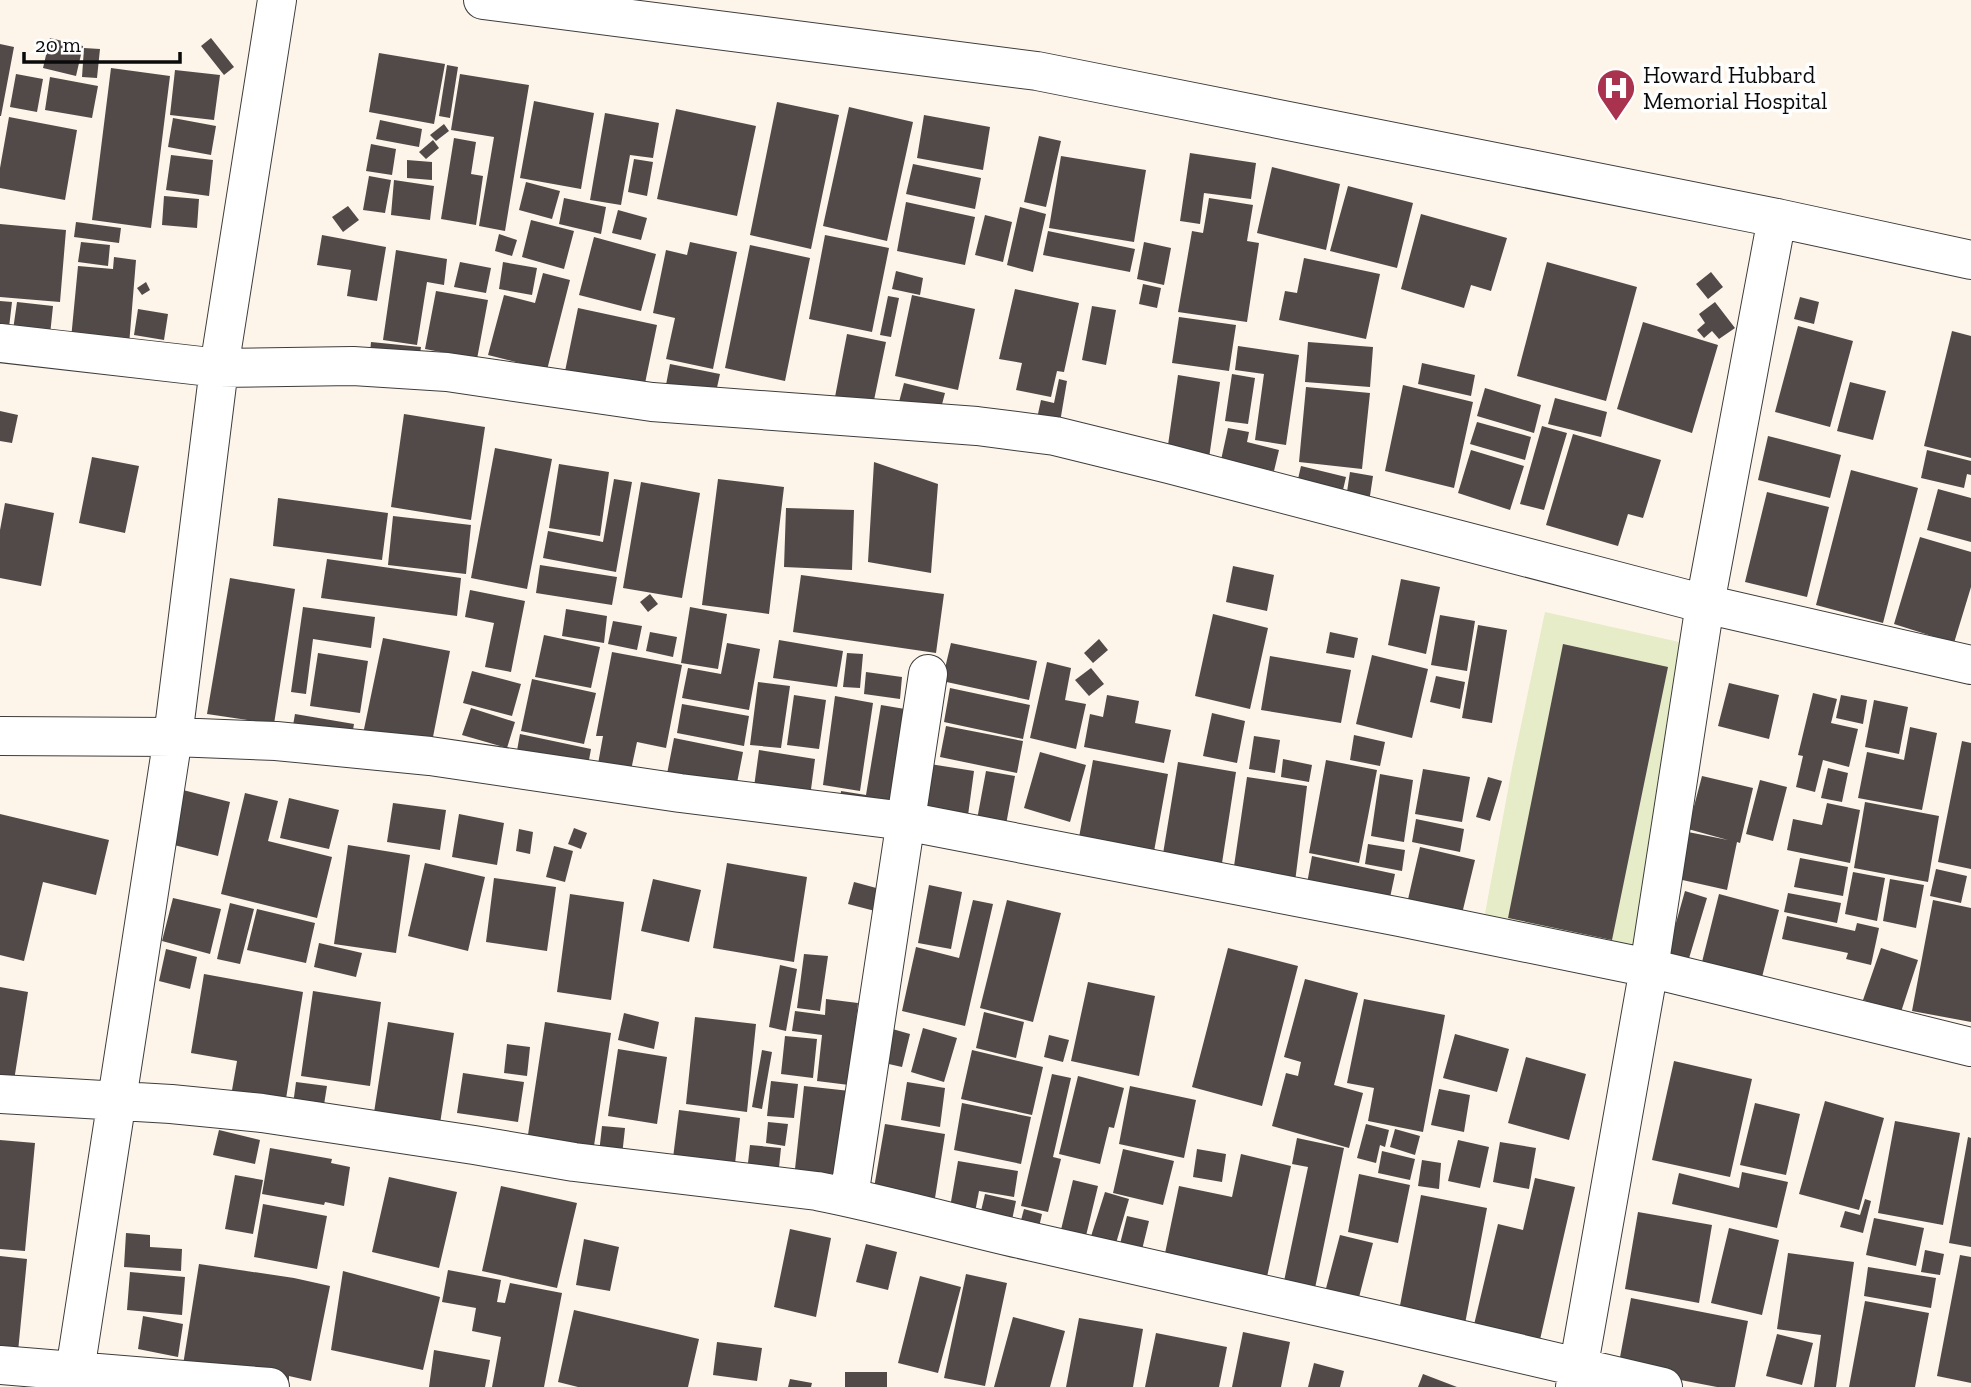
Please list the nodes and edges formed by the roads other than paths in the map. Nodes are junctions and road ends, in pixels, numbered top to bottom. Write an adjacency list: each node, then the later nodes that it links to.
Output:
1 (277, 0): 6 (street)
2 (483, 0): 3 (street)
3 (1777, 218): 4 (street); 7 (street)
4 (1971, 260)
5 (0, 343): 6 (street)
6 (219, 368): 7 (street); 11 (street)
7 (1705, 604): 8 (street); 13 (street)
8 (1971, 665)
9 (928, 674): 12 (street)
10 (0, 736): 11 (street)
11 (173, 737): 12 (street); 16 (street)
12 (905, 821): 13 (street); 17 (street)
13 (1649, 968): 14 (street); 20 (street)
14 (1971, 1047)
15 (0, 1094): 16 (street)
16 (116, 1102): 17 (street); 19 (street)
17 (849, 1197): 20 (street)
18 (0, 1365): 19 (street)
19 (75, 1371): 21 (street)
20 (1576, 1377): 22 (street)
21 (270, 1387)
22 (1663, 1387)

